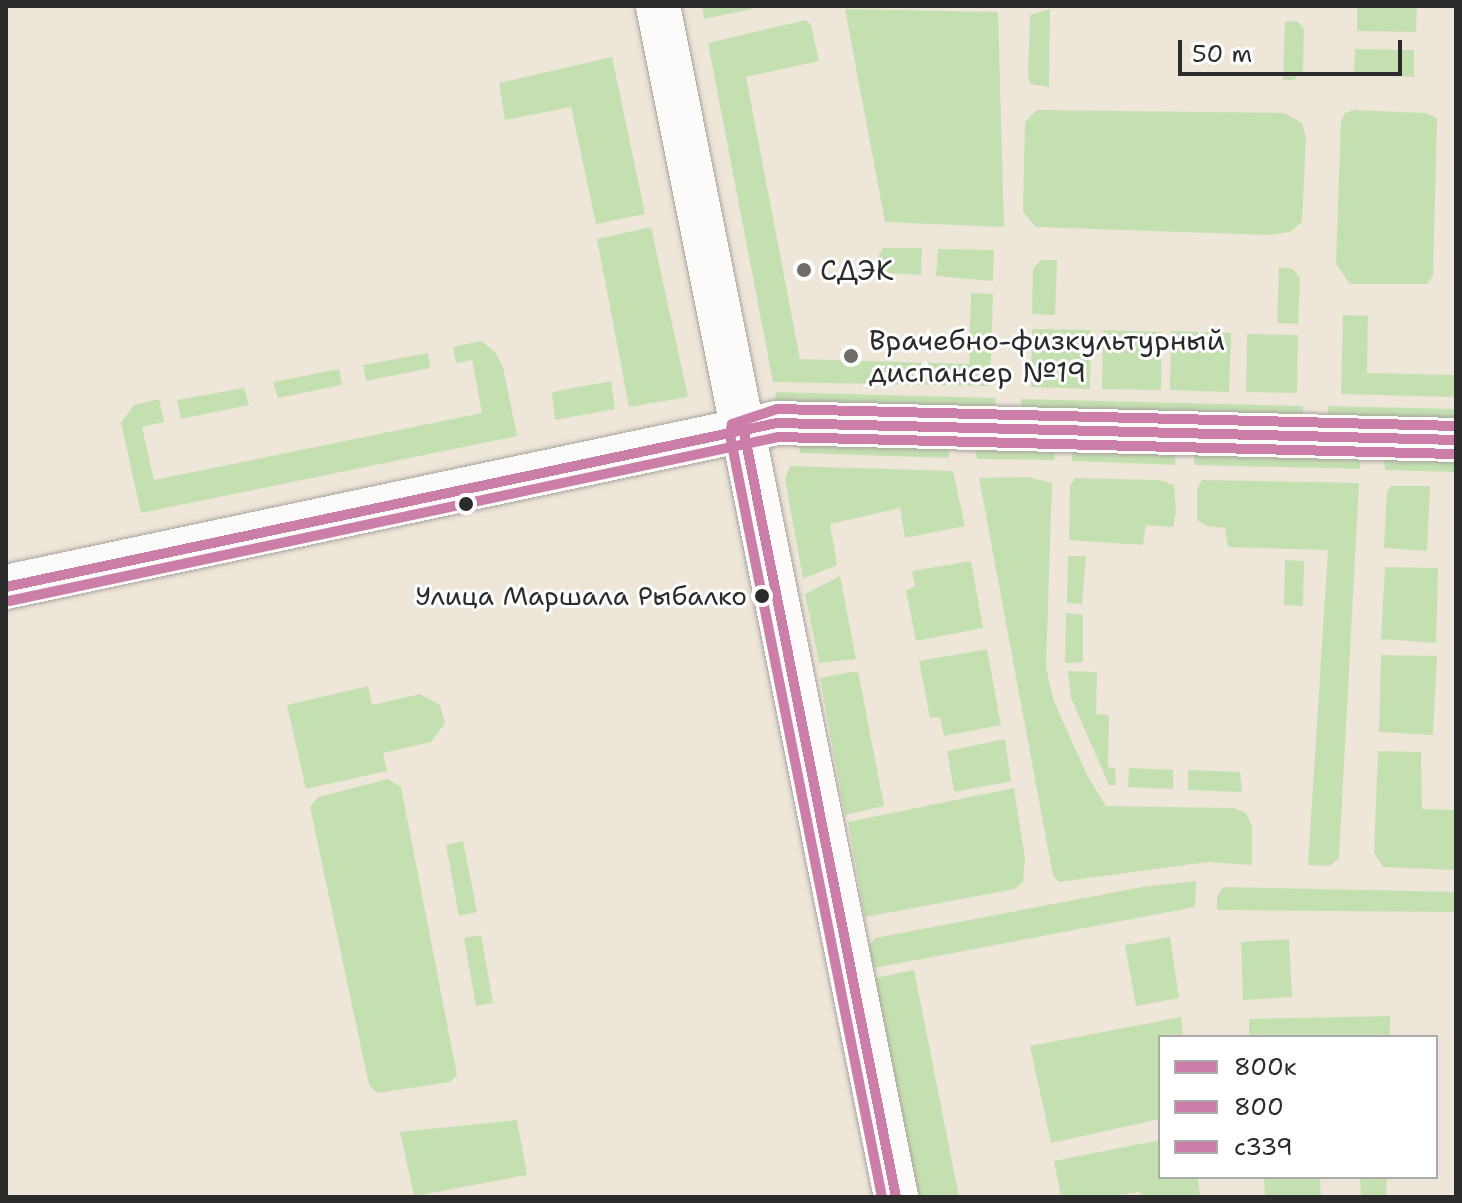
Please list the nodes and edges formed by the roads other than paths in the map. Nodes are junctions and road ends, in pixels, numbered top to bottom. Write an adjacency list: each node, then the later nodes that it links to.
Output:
1 (658, 6): 2 (street)
2 (744, 432): 3 (street); 4 (street); 5 (street)
3 (1456, 440)
4 (6, 587)
5 (896, 1197)

